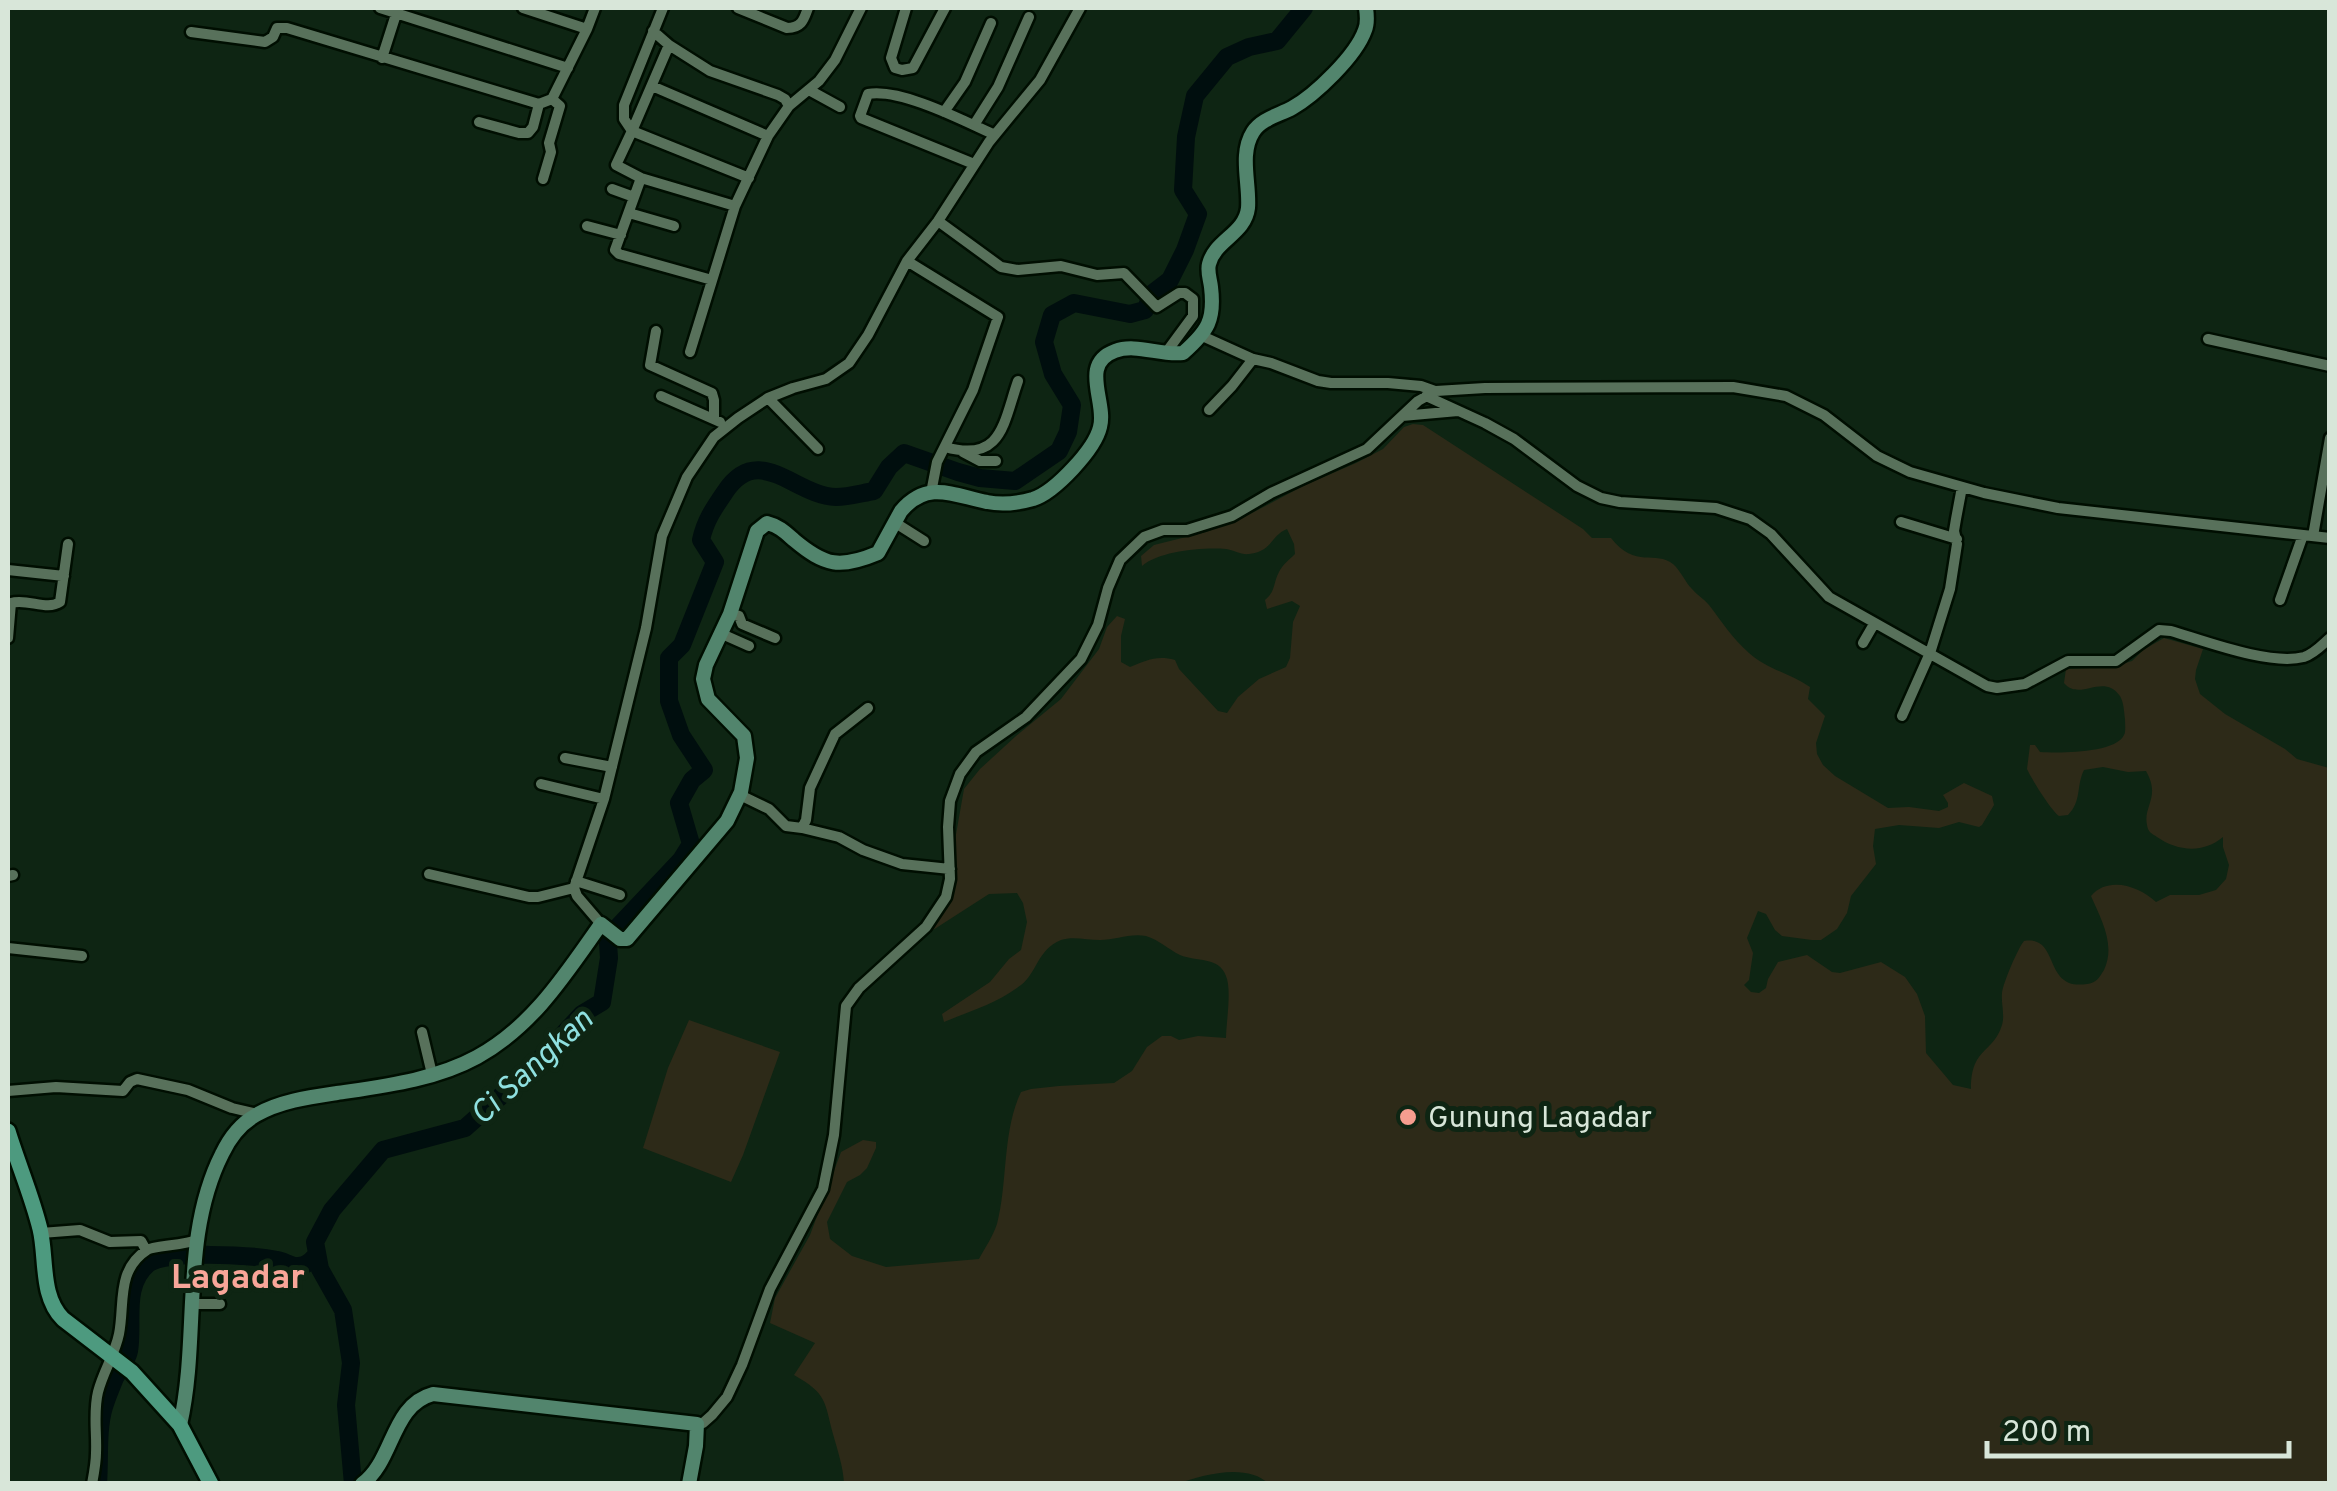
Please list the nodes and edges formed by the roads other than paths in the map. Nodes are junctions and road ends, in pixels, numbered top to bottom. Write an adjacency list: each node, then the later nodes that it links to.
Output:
1 (380, 8): 12 (street)
2 (523, 8): 15 (street)
3 (595, 8): 15 (street)
4 (663, 8): 16 (street)
5 (738, 8): 6 (street)
6 (808, 8)
7 (861, 8): 22 (street)
8 (906, 8): 9 (street)
9 (945, 8)
10 (1080, 8): 31 (street)
11 (1366, 8): 48 (street)
12 (397, 10): 19 (street); 20 (street)
13 (1030, 18): 29 (street)
14 (991, 24): 27 (street)
15 (588, 29): 20 (street)
16 (653, 31): 18 (street); 30 (street)
17 (191, 32): 19 (street)
18 (670, 45): 21 (street); 25 (street)
19 (382, 58): 24 (street)
20 (568, 68): 23 (street)
21 (652, 86): 30 (street); 32 (street)
22 (809, 90): 25 (street); 26 (street)
23 (552, 99): 24 (street); 36 (street)
24 (539, 104): 28 (street)
25 (789, 106): 32 (street)
26 (840, 107)
27 (944, 112): 29 (street); 33 (street)
28 (479, 122)
29 (974, 125): 31 (street)
30 (632, 130): 34 (street); 35 (street)
31 (995, 135): 33 (street)
32 (768, 136): 35 (street)
33 (974, 164): 41 (street)
34 (640, 178): 38 (street); 39 (street)
35 (750, 178): 39 (street)
36 (543, 179)
37 (612, 189): 38 (street)
38 (634, 197): 40 (street)
39 (735, 206): 46 (street)
40 (629, 213): 43 (street); 44 (street)
41 (938, 221): 45 (street); 51 (street)
42 (587, 226): 44 (street)
43 (674, 226)
44 (621, 235): 46 (street)
45 (907, 261): 57 (street); 64 (street)
46 (712, 280): 50 (street)
47 (656, 331): 61 (street)
48 (1208, 338): 51 (street); 52 (street)
49 (2208, 339): 53 (street)
50 (690, 352)
51 (1165, 354): 69 (street)
52 (1253, 359): 55 (street); 58 (street)
53 (2330, 366)
54 (1018, 381): 66 (street)
55 (1431, 393): 59 (street); 60 (street); 68 (street)
56 (661, 396): 61 (street)
57 (768, 398): 62 (street); 65 (street)
58 (1209, 410)
59 (1459, 411): 60 (street); 81 (street)
60 (1402, 416): 97 (street)
61 (714, 419): 62 (street)
62 (726, 426): 92 (street)
63 (2330, 438): 72 (street)
64 (945, 447): 66 (street); 69 (street)
65 (818, 448)
66 (962, 452): 67 (street)
67 (996, 461)
68 (1962, 487): 72 (street); 74 (street)
69 (931, 493): 71 (street)
70 (1902, 522): 74 (street)
71 (900, 526): 75 (street); 80 (street)
72 (2308, 535): 73 (street); 79 (street)
73 (2330, 538)
74 (1957, 539): 88 (street)
75 (924, 541)
76 (68, 544): 78 (street)
77 (8, 570): 78 (street)
78 (64, 576): 83 (street)
79 (2280, 600)
80 (735, 615): 82 (street); 84 (street)
81 (1874, 624): 86 (street); 88 (street)
82 (726, 637): 87 (street); 94 (street)
83 (8, 638)
84 (775, 638)
85 (2330, 638): 88 (street)
86 (1863, 643)
87 (750, 646)
88 (1930, 653): 90 (street)
89 (868, 708): 96 (street)
90 (1902, 716)
91 (566, 758): 92 (street)
92 (612, 766): 95 (street)
93 (541, 784): 95 (street)
94 (744, 798): 96 (street); 101 (street)
95 (604, 799): 99 (street)
96 (802, 828): 97 (street)
97 (950, 869): 115 (street)
98 (429, 874): 99 (street)
99 (575, 884): 100 (street); 101 (street)
100 (620, 895)
101 (607, 929): 105 (street)
102 (8, 948): 103 (street)
103 (82, 956)
104 (422, 1032): 105 (street)
105 (432, 1074): 107 (street)
106 (8, 1090): 107 (street)
107 (256, 1114): 111 (street)
108 (8, 1131): 109 (main road)
109 (41, 1233): 110 (street); 114 (main road)
110 (146, 1250): 111 (street); 114 (street)
111 (197, 1251): 112 (street)
112 (193, 1304): 113 (street); 116 (street)
113 (220, 1304)
114 (121, 1363): 116 (main road); 117 (street)
115 (697, 1424): 119 (street); 120 (street)
116 (180, 1425): 118 (main road)
117 (92, 1484)
118 (211, 1484)
119 (362, 1484)
120 (689, 1484)

